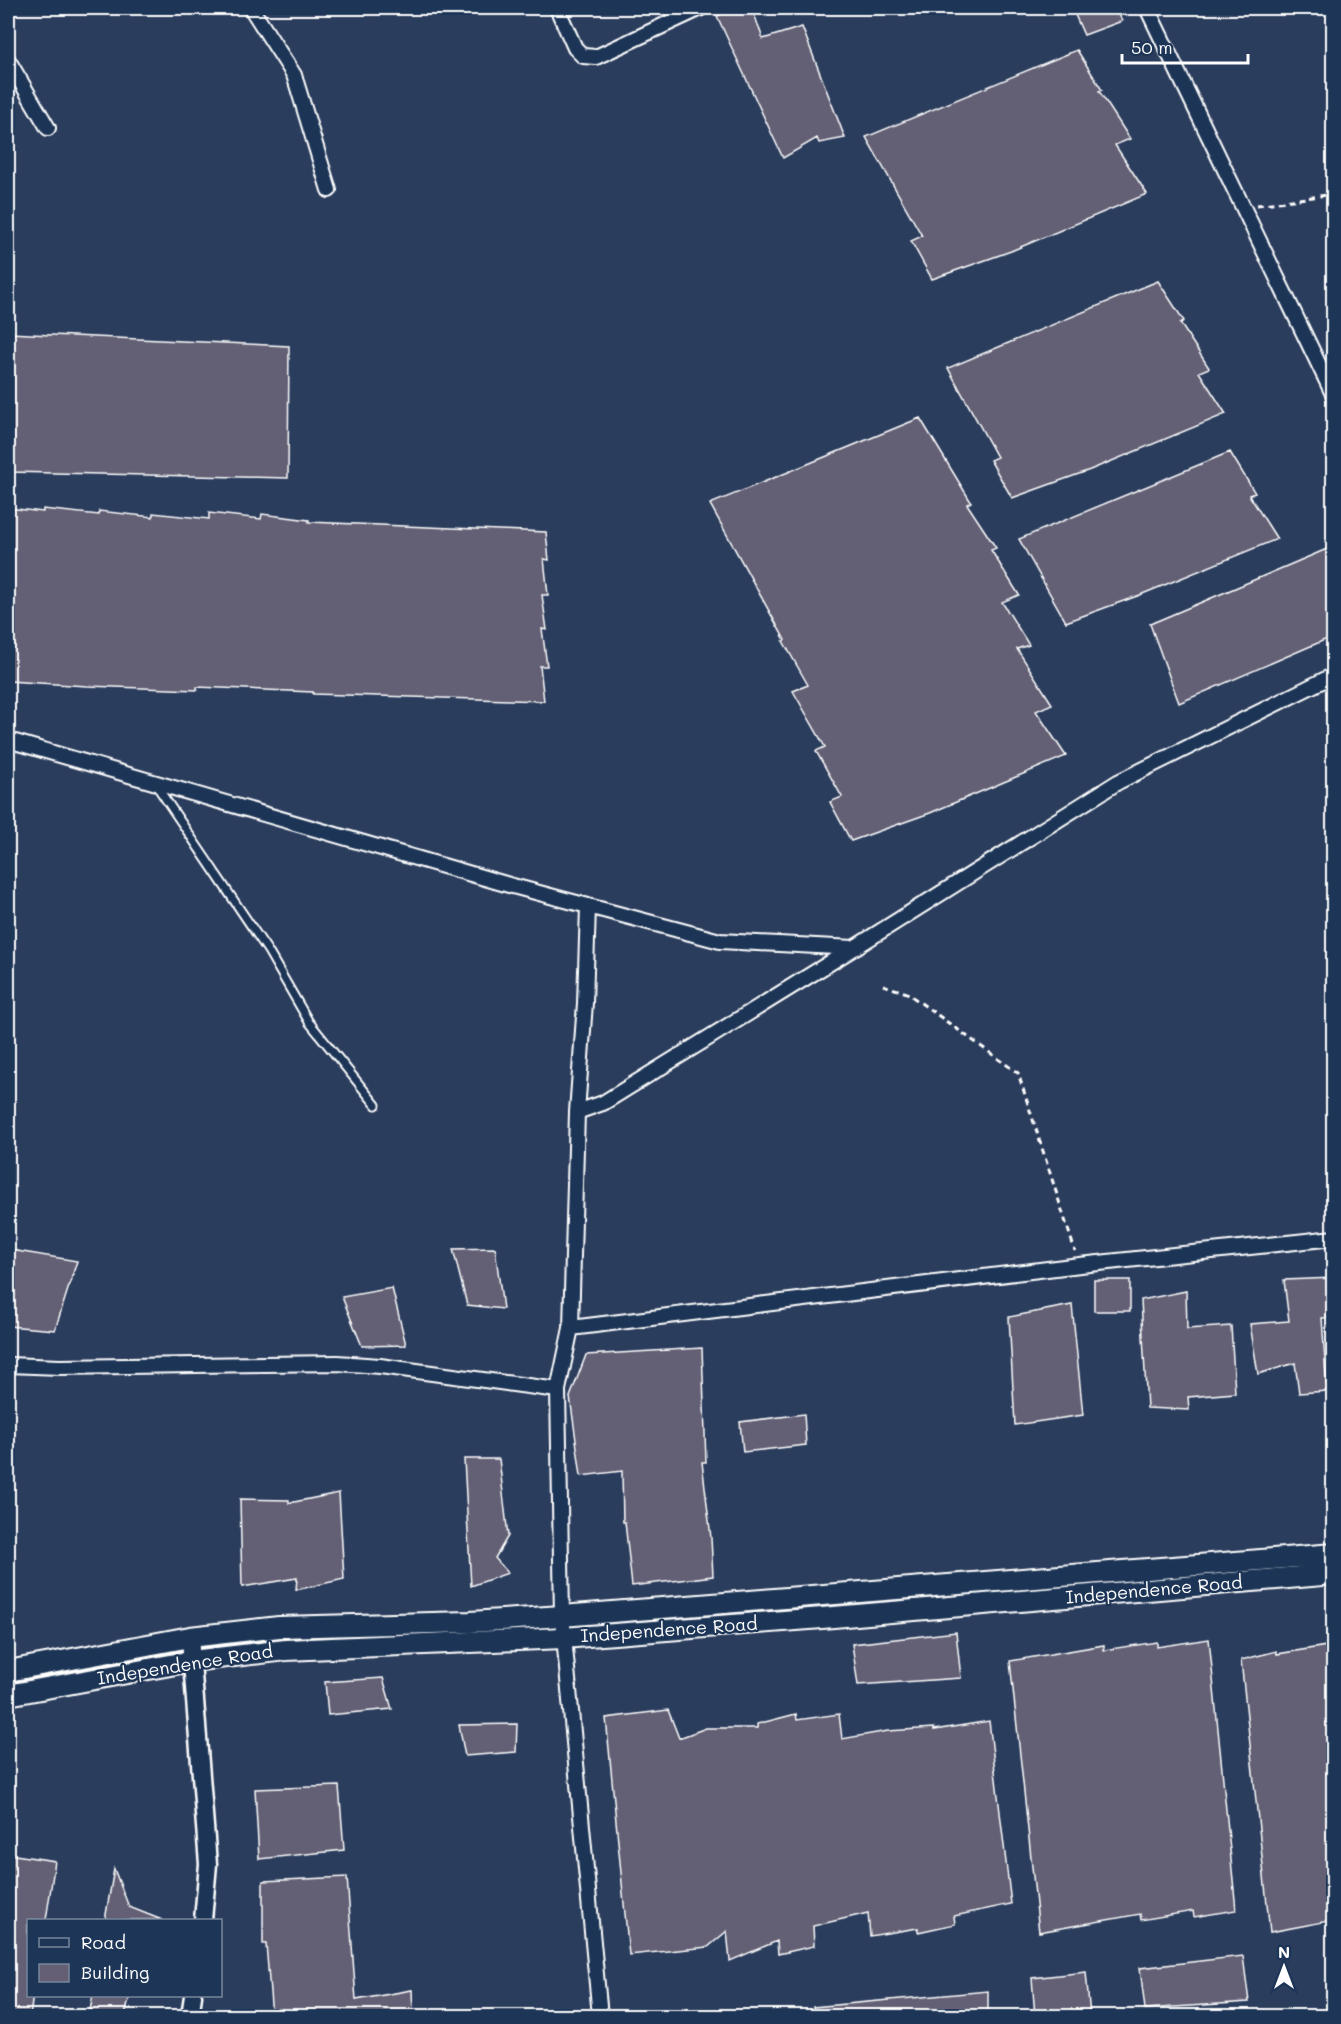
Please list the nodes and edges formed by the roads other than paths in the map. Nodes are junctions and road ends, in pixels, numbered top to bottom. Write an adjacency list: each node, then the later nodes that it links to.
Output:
1 (251, 8): 7 (street)
2 (557, 8): 3 (street)
3 (701, 8)
4 (1147, 8): 8 (street)
5 (8, 60): 6 (street)
6 (48, 128)
7 (328, 190)
8 (1334, 396)
9 (1334, 675): 13 (street)
10 (8, 740): 11 (street)
11 (155, 783): 12 (street); 14 (lane)
12 (588, 906): 13 (street); 15 (street)
13 (854, 948): 15 (street)
14 (376, 1105)
15 (577, 1112): 17 (street)
16 (1334, 1238): 17 (street)
17 (571, 1328): 19 (street)
18 (8, 1365): 19 (street)
19 (558, 1390): 22 (street)
20 (1334, 1554): 22 (main road, Independence Road)
21 (1334, 1574): 24 (main road, Independence Road)
22 (562, 1616): 23 (main road, Independence Road); 24 (street)
23 (190, 1637): 25 (street); 26 (main road, Independence Road)
24 (563, 1638): 25 (main road, Independence Road); 31 (street)
25 (192, 1661): 27 (main road, Independence Road); 28 (street)
26 (8, 1671)
27 (8, 1695)
28 (203, 1919)
29 (193, 1997): 30 (street)
30 (190, 2016)
31 (600, 2016)

